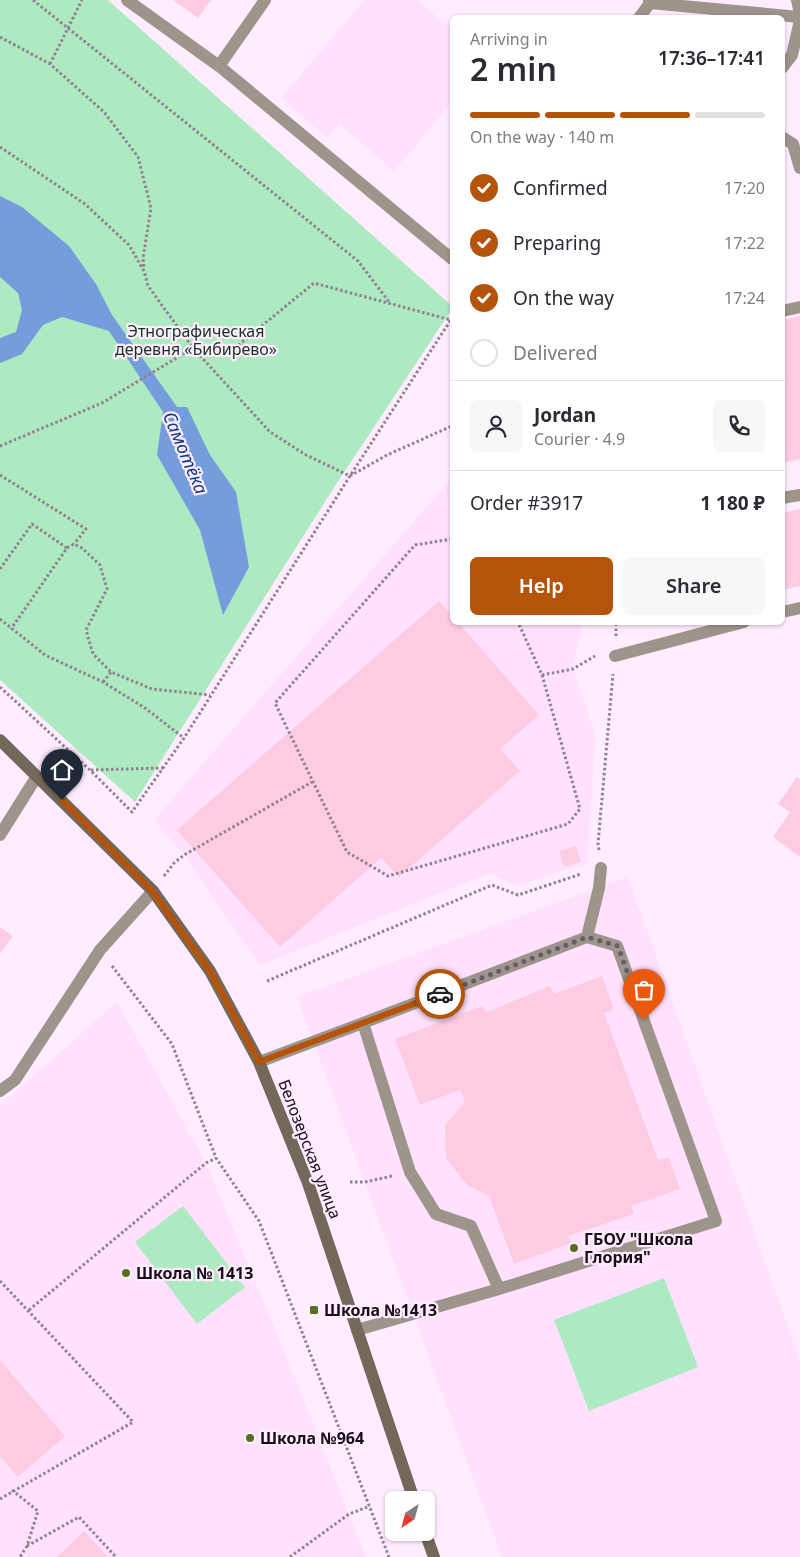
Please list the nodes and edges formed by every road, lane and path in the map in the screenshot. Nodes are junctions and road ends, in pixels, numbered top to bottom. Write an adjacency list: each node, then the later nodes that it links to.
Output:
1 (33, 0): 11 (path)
2 (82, 0): 11 (path)
3 (127, 0): 15 (lane)
4 (266, 0): 15 (lane)
5 (797, 0): 10 (lane)
6 (649, 2): 7 (lane); 8 (lane)
7 (641, 15)
8 (780, 15)
9 (785, 16): 10 (lane)
10 (800, 17): 14 (lane)
11 (68, 28): 13 (path); 21 (path)
12 (0, 37): 13 (path)
13 (50, 64): 20 (path)
14 (785, 64)
15 (219, 66): 19 (lane)
16 (785, 139): 18 (lane)
17 (0, 147): 20 (path)
18 (800, 168)
19 (450, 257)
20 (144, 270): 26 (path)
21 (390, 303): 24 (path); 26 (path)
22 (800, 307): 23 (lane)
23 (785, 310)
24 (450, 318)
25 (450, 322): 30 (path)
26 (193, 348): 28 (path); 30 (path)
27 (450, 427): 30 (path)
28 (0, 446)
29 (0, 475): 34 (path)
30 (350, 476): 49 (path)
31 (800, 495): 32 (lane)
32 (785, 498)
33 (450, 539): 55 (path)
34 (74, 544): 35 (path); 45 (path)
35 (66, 548): 36 (path); 43 (path)
36 (0, 569)
37 (800, 608): 38 (lane)
38 (785, 611)
39 (0, 619): 43 (path)
40 (519, 625): 46 (path)
41 (616, 625): 44 (path)
42 (730, 625): 44 (lane)
43 (11, 628): 47 (path)
44 (615, 650): 46 (path); 57 (path)
45 (111, 672): 47 (path); 49 (path)
46 (542, 675): 55 (path)
47 (103, 682): 50 (path)
48 (0, 687): 53 (path)
49 (210, 695): 50 (path)
50 (184, 738): 52 (path)
51 (0, 740): 54 (street, Белозерская улица)
52 (164, 768): 53 (path); 53 (path)
53 (90, 770)
54 (37, 776): 56 (lane); 58 (street, Белозерская улица)
55 (312, 782): 58 (path)
56 (0, 835)
57 (601, 868): 59 (lane); 61 (path)
58 (152, 891): 60 (lane); 63 (street, Белозерская улица)
59 (587, 937): 62 (lane); 69 (lane)
60 (100, 950): 64 (lane); 65 (path)
61 (267, 981)
62 (363, 1023): 63 (lane); 66 (lane)
63 (259, 1062): 71 (street, Белозерская улица)
64 (0, 1091)
65 (216, 1158): 70 (path); 75 (path)
66 (410, 1172): 67 (path); 69 (lane)
67 (350, 1182)
68 (0, 1281): 70 (path)
69 (499, 1289): 71 (lane)
70 (29, 1310): 72 (path)
71 (357, 1330): 73 (street, Белозерская улица)
72 (12, 1490): 74 (path); 77 (path)
73 (411, 1491)
74 (0, 1499)
75 (370, 1506): 80 (path); 81 (path)
76 (428, 1541): 82 (street)
77 (27, 1546): 78 (path); 79 (path)
78 (20, 1557)
79 (116, 1557)
80 (290, 1557)
81 (389, 1557)
82 (434, 1557)

